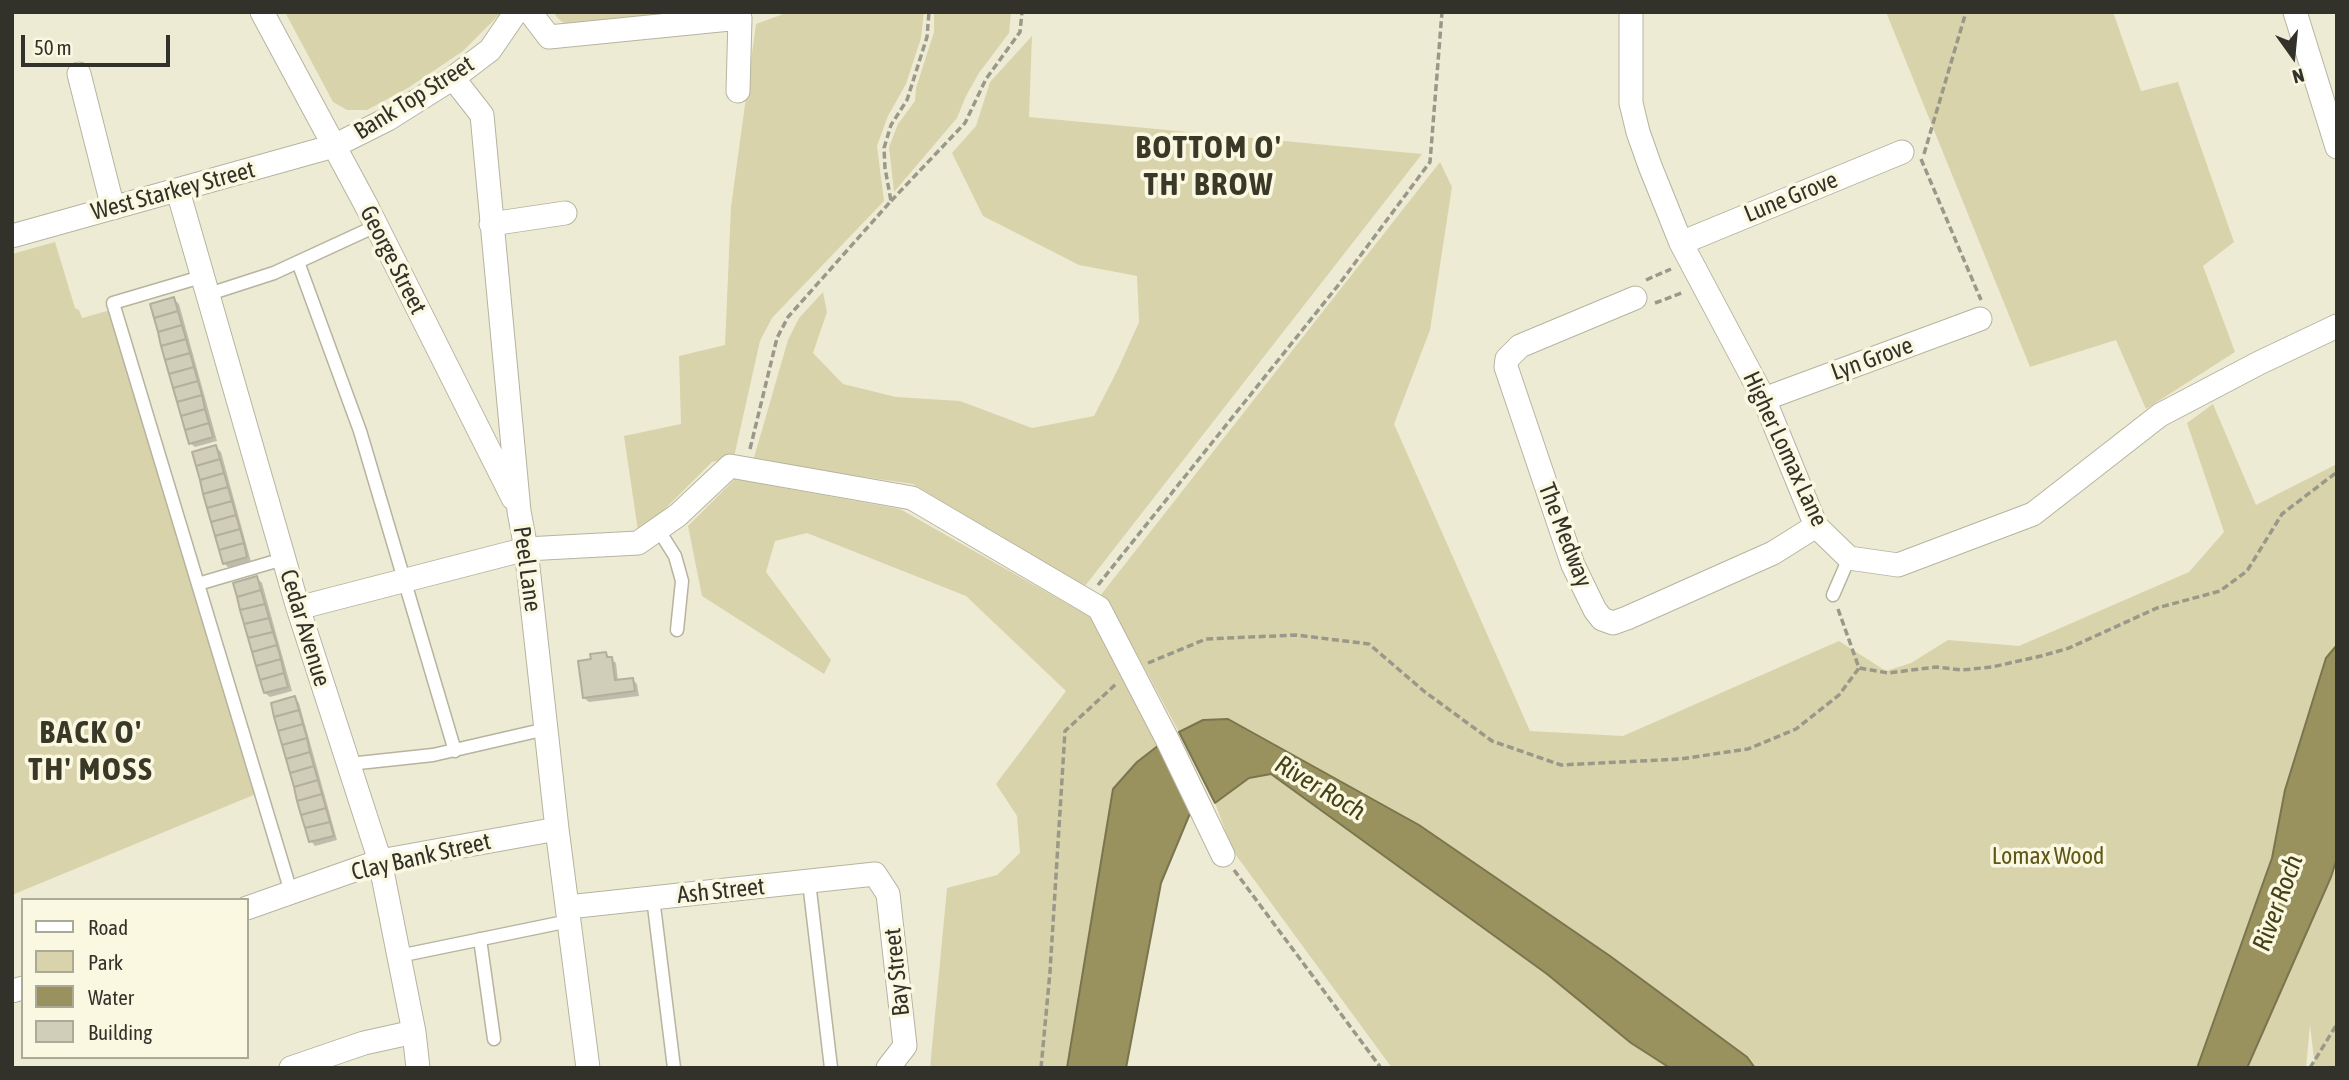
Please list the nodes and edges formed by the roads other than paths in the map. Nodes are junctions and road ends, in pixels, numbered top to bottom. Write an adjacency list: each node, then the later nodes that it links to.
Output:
1 (262, 12): 10 (street, George Street)
2 (516, 12): 8 (street, Bank Top Street)
3 (530, 12): 9 (street)
4 (1631, 12): 19 (street, Higher Lomax Lane)
5 (2295, 12): 7 (street)
6 (79, 74): 14 (street)
7 (2326, 76): 11 (street)
8 (453, 78): 10 (street, Bank Top Street); 16 (street, Peel Lane)
9 (738, 91)
10 (334, 146): 13 (street, West Starkey Street); 17 (street, George Street)
11 (2337, 148)
12 (1912, 156): 19 (street, Lune Grove)
13 (178, 191): 14 (street, West Starkey Street); 21 (street, Cedar Avenue)
14 (113, 208): 18 (street, West Starkey Street)
15 (565, 213): 16 (street)
16 (491, 224): 26 (street, Peel Lane)
17 (376, 226): 20 (lane); 26 (street, George Street)
18 (12, 236)
19 (1686, 252): 25 (street, Higher Lomax Lane)
20 (298, 262): 21 (lane); 32 (lane)
21 (204, 286): 31 (street, Cedar Avenue); 33 (lane)
22 (1634, 298): 27 (street, The Medway)
23 (1980, 319): 25 (street, Lyn Grove)
24 (2337, 326): 30 (street)
25 (1764, 399): 27 (street, Higher Lomax Lane)
26 (519, 510): 29 (street, Peel Lane)
27 (1816, 526): 30 (street, Higher Lomax Lane)
28 (658, 529): 29 (street); 36 (lane); 41 (street)
29 (526, 549): 32 (street); 37 (street, Peel Lane)
30 (1849, 558): 34 (lane)
31 (284, 559): 33 (lane); 35 (street, Cedar Avenue)
32 (404, 580): 35 (street); 38 (lane)
33 (198, 584): 45 (lane)
34 (1833, 594)
35 (298, 608): 39 (street, Cedar Avenue)
36 (677, 630)
37 (546, 729): 38 (lane); 40 (street, Peel Lane)
38 (456, 751): 39 (lane)
39 (349, 764): 42 (street, Cedar Avenue)
40 (557, 829): 42 (street, Clay Bank Street); 48 (street, Peel Lane)
41 (1223, 855)
42 (380, 861): 45 (street, Clay Bank Street); 50 (street, Cedar Avenue)
43 (875, 874): 44 (street, Ash Street); 58 (street, Bay Street)
44 (809, 882): 46 (street, Ash Street); 57 (lane)
45 (290, 892): 47 (street, Clay Bank Street)
46 (653, 898): 48 (street, Ash Street); 56 (lane)
47 (248, 908)
48 (568, 914): 49 (lane); 55 (street, Peel Lane)
49 (480, 939): 50 (lane); 52 (lane)
50 (399, 956): 51 (street, Cedar Avenue)
51 (414, 1032): 53 (street); 54 (street, Cedar Avenue)
52 (494, 1039)
53 (291, 1068)
54 (418, 1068)
55 (588, 1068)
56 (674, 1068)
57 (831, 1068)
58 (888, 1068)

